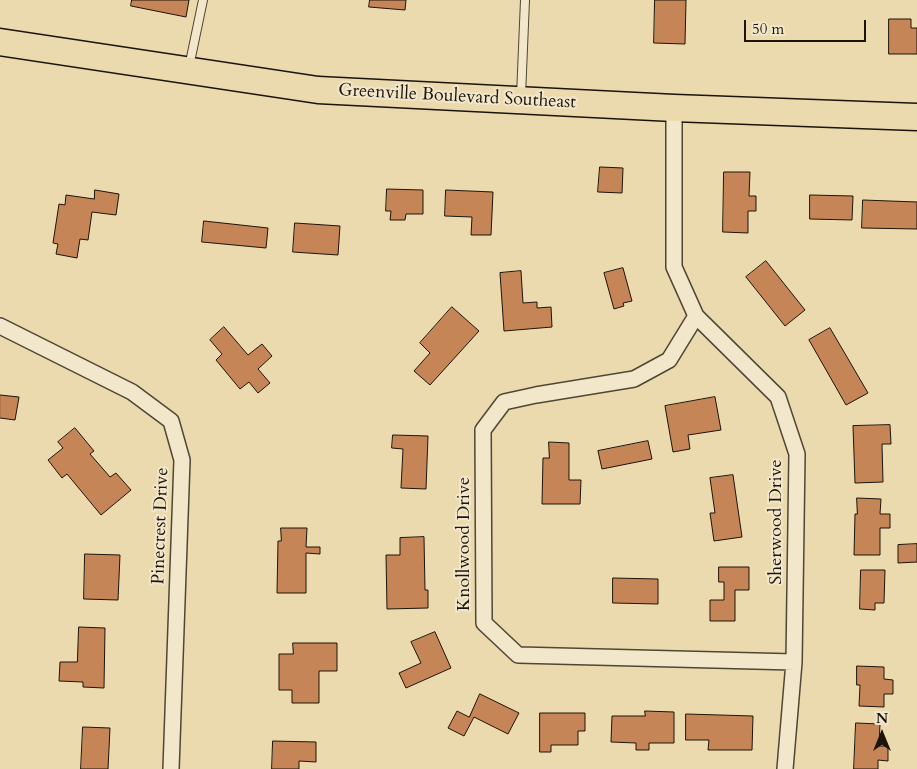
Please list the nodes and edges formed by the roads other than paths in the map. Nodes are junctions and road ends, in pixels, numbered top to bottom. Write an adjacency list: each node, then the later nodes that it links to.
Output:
1 (203, 0): 4 (lane)
2 (525, 0): 5 (lane)
3 (0, 42): 4 (highway, Greenville Boulevard Southeast)
4 (188, 70): 5 (highway, Greenville Boulevard Southeast)
5 (521, 100): 6 (highway, Greenville Boulevard Southeast)
6 (674, 108): 7 (highway, Greenville Boulevard Southeast); 8 (street, Sherwood Drive)
7 (917, 117)
8 (696, 316): 10 (street, Sherwood Drive); 10 (street, Knollwood Drive)
9 (0, 326): 11 (street, Pinecrest Drive)
10 (794, 662): 12 (street, Sherwood Drive)
11 (170, 769)
12 (785, 769)

